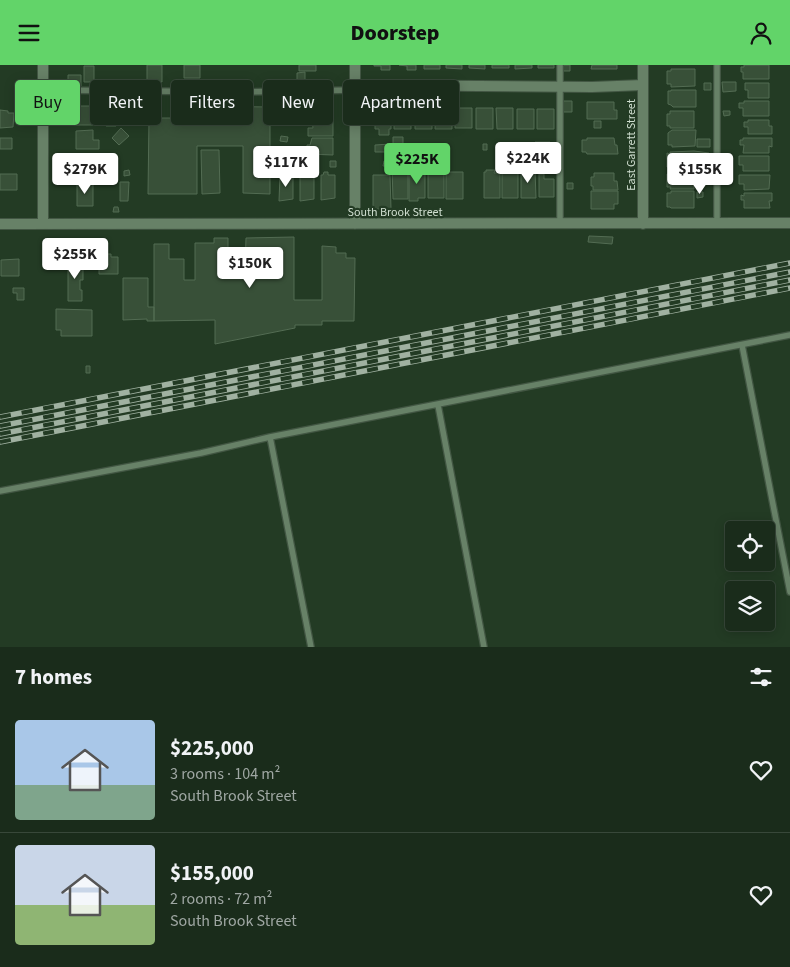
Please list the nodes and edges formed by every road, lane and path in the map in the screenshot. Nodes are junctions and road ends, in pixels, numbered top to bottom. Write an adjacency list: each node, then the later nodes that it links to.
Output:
1 (43, 65): 6 (street)
2 (356, 65): 7 (street)
3 (560, 65): 10 (lane)
4 (643, 65): 8 (street, East Garrett Street)
5 (717, 65): 21 (lane)
6 (43, 80)
7 (356, 80)
8 (643, 85): 10 (street); 20 (street, East Garrett Street)
9 (459, 87): 10 (street)
10 (560, 87): 19 (lane)
11 (343, 88): 12 (lane)
12 (80, 90)
13 (43, 125): 17 (street)
14 (356, 125): 18 (street)
15 (790, 223): 21 (street, South Brook Street)
16 (0, 224): 17 (street, South Brook Street)
17 (43, 224): 18 (street, South Brook Street)
18 (355, 224): 19 (street, South Brook Street)
19 (560, 224): 20 (street, South Brook Street)
20 (643, 224): 21 (street, South Brook Street)
21 (717, 224)
22 (790, 335): 23 (lane)
23 (742, 345): 24 (lane); 27 (lane)
24 (438, 405): 25 (lane); 29 (lane)
25 (270, 437): 26 (lane); 28 (lane)
26 (0, 491)
27 (790, 592)
28 (311, 647)
29 (484, 647)

